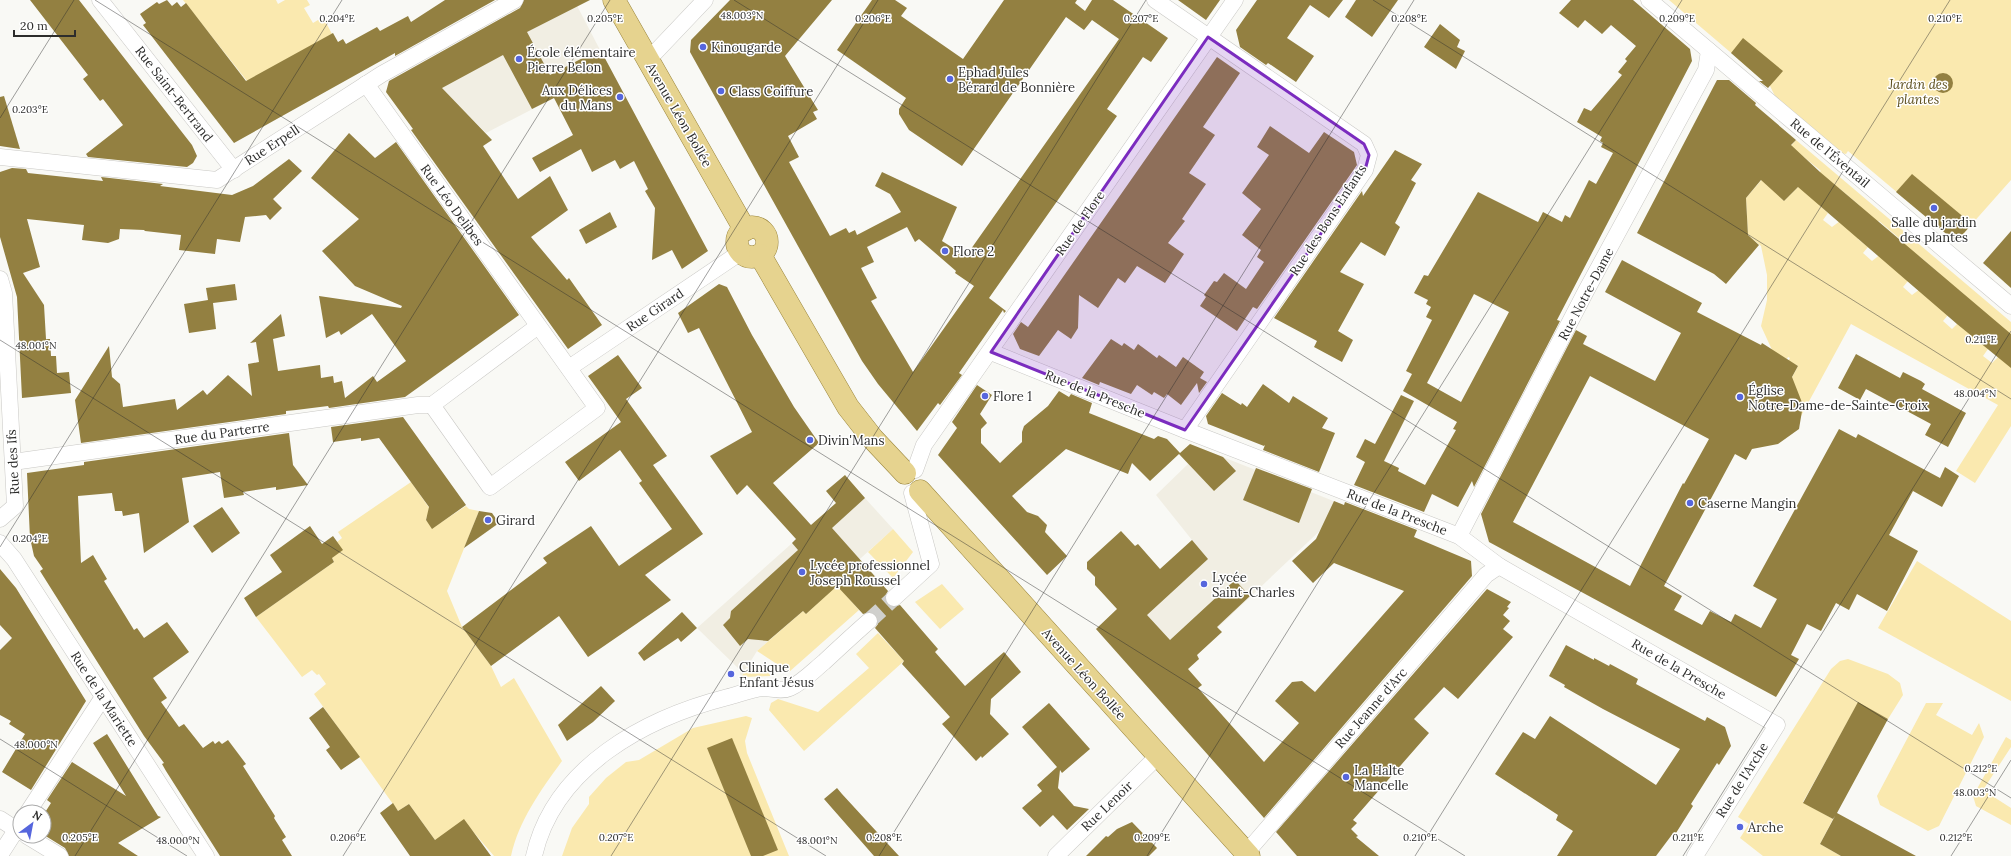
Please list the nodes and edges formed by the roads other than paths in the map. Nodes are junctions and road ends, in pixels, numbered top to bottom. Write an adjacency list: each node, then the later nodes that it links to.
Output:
1 (100, 0): 13 (street, Rue Saint-Bertrand)
2 (515, 0): 11 (street, Rue Erpell)
3 (614, 0): 10 (main road, Avenue Léon Bollée)
4 (705, 0): 10 (street)
5 (1155, 0): 8 (street, Rue des Bons Enfants)
6 (1235, 0): 8 (street, Rue de Flore)
7 (1649, 0): 9 (street, Rue de l'Éventail)
8 (1208, 37): 18 (street, Rue de Flore); 21 (street, Rue des Bons Enfants)
9 (1708, 51): 16 (street, Rue de l'Éventail); 25 (street, Rue Notre-Dame)
10 (648, 60): 14 (main road, Avenue Léon Bollée)
11 (366, 84): 13 (street, Rue Erpell); 17 (street, Rue Léo Delibes)
12 (0, 157): 13 (street, Rue Erpell)
13 (234, 170)
14 (750, 253): 19 (street, Rue Girard); 23 (main road, Avenue Léon Bollée)
15 (0, 279): 22 (street, Rue des Ifs)
16 (2011, 306)
17 (538, 326): 19 (street, Rue Léo Delibes); 20 (street)
18 (991, 352): 21 (street, Rue de la Presche); 23 (street, Rue de Flore)
19 (568, 368): 20 (street, Rue Léo Delibes)
20 (432, 404): 22 (street, Rue du Parterre)
21 (1185, 430): 25 (street, Rue de la Presche)
22 (13, 462): 24 (street, Rue des Ifs)
23 (913, 482): 28 (street); 32 (main road, Avenue Léon Bollée)
24 (0, 518)
25 (1459, 536): 27 (street, Rue de la Presche)
26 (0, 543): 30 (street, Rue de la Mariette)
27 (1499, 566): 31 (street, Rue de la Presche); 39 (street, Rue Jeanne d'Arc)
28 (894, 598)
29 (869, 621): 42 (street)
30 (103, 697): 33 (street); 41 (street, Rue de la Mariette)
31 (1777, 725): 44 (street, Rue de l'Arche)
32 (1158, 756): 39 (main road, Avenue Léon Bollée); 43 (street, Rue Lenoir)
33 (33, 804)
34 (0, 819): 35 (street)
35 (12, 825)
36 (12, 841): 38 (street)
37 (42, 844): 40 (street)
38 (0, 855)
39 (1248, 855)
40 (60, 856)
41 (206, 856)
42 (534, 856)
43 (1056, 856)
44 (1695, 856)

